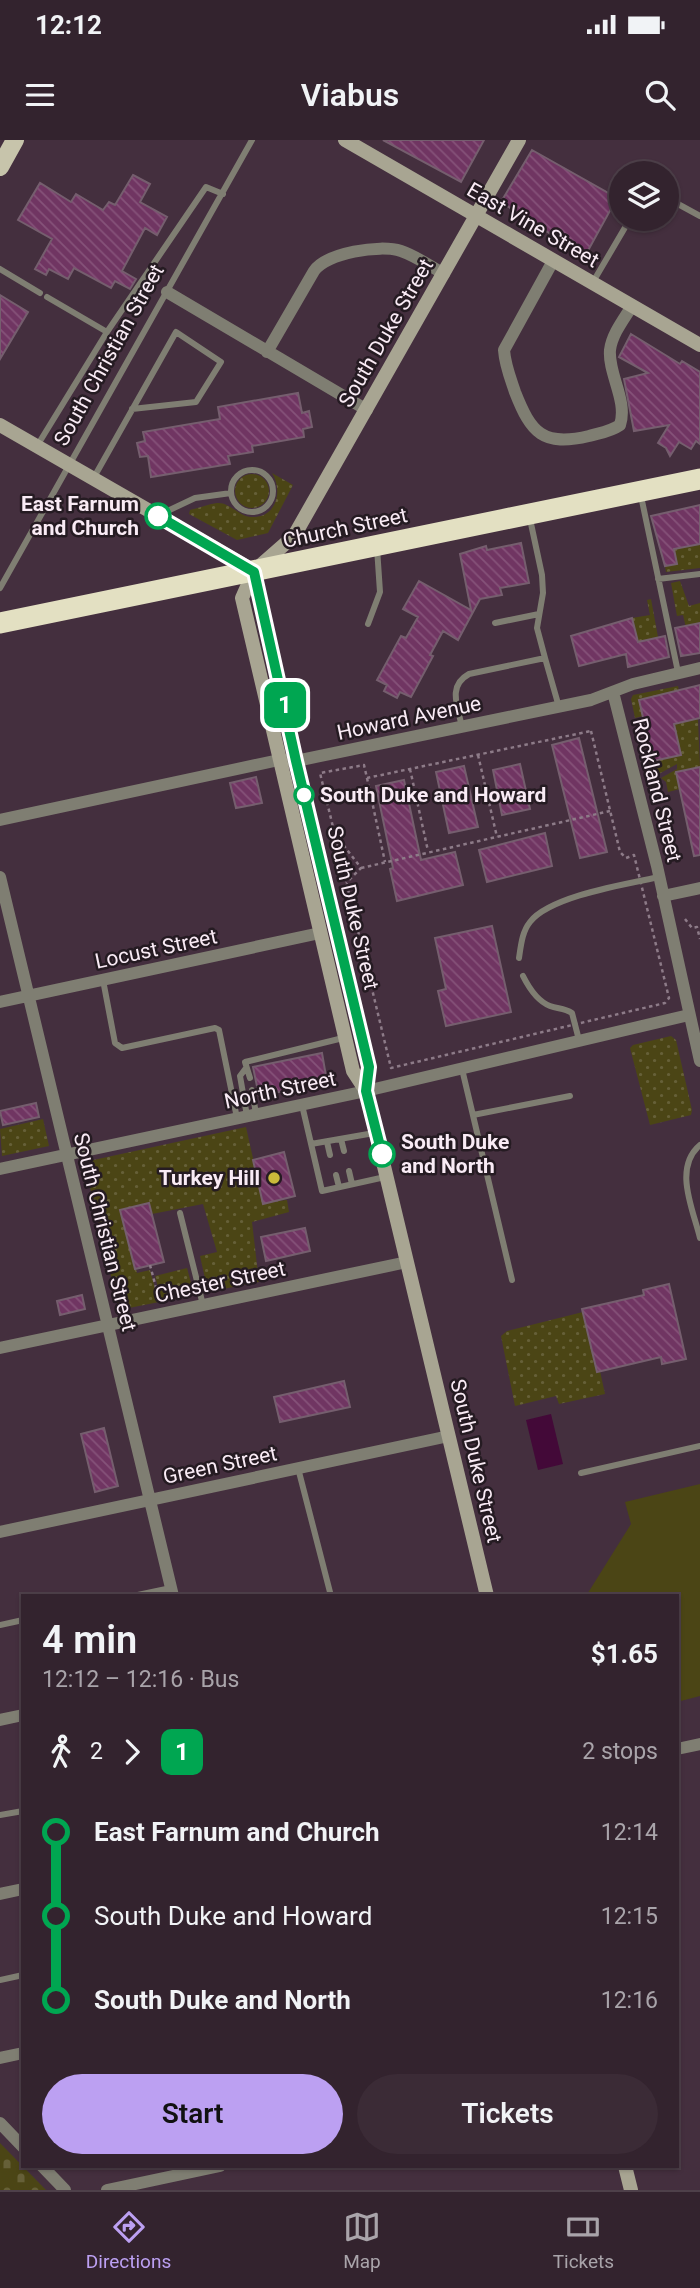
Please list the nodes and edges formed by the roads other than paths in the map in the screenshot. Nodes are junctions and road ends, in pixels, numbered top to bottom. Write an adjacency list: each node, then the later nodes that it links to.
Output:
1 (15, 140): 5 (main road)
2 (252, 140): 6 (lane, South Christian Street)
3 (345, 140): 8 (main road, East Vine Street)
4 (519, 140): 8 (main road, South Duke Street)
5 (0, 167)
6 (223, 194): 15 (lane, South Christian Street); 17 (lane)
7 (679, 205): 9 (lane)
8 (477, 216): 11 (main road, East Vine Street); 13 (main road, South Duke Street)
9 (700, 216)
10 (623, 231): 14 (lane)
11 (553, 261): 14 (main road, East Vine Street); 16 (street)
12 (0, 269): 17 (lane)
13 (444, 274): 19 (street); 21 (main road, South Duke Street)
14 (592, 283): 16 (main road, East Vine Street)
15 (167, 292): 19 (street); 24 (lane, South Christian Street)
16 (632, 306): 18 (main road, East Vine Street)
17 (107, 332): 23 (lane)
18 (700, 345)
19 (267, 352): 21 (street)
20 (132, 409): 20 (lane); 25 (lane)
21 (367, 410): 32 (main road, South Duke Street)
22 (0, 425): 23 (main road)
23 (37, 446): 24 (main road)
24 (69, 464): 25 (main road); 35 (lane, South Christian Street)
25 (93, 479): 30 (main road)
26 (700, 479): 27 (highway, Church Street)
27 (640, 491): 29 (highway, Church Street); 34 (lane)
28 (231, 493): 28 (lane); 30 (lane)
29 (528, 515): 31 (highway, Church Street); 36 (lane)
30 (158, 516): 32 (main road)
31 (377, 546): 32 (highway, Church Street); 39 (lane)
32 (254, 572): 37 (highway, Church Street); 46 (main road, South Duke Street); 47 (main road, South Duke Street)
33 (700, 574): 34 (lane)
34 (658, 579): 42 (lane)
35 (0, 588)
36 (539, 614): 38 (lane); 40 (lane)
37 (0, 623)
38 (495, 623)
39 (368, 624)
40 (545, 658): 44 (lane); 45 (lane)
41 (700, 668): 42 (street, Howard Avenue)
42 (678, 672): 43 (street, Howard Avenue)
43 (613, 692): 44 (street, Howard Avenue); 50 (street, Rockland Street)
44 (559, 707): 45 (street, Howard Avenue)
45 (462, 727): 47 (street, Howard Avenue)
46 (279, 760): 47 (street, Howard Avenue); 48 (street, Howard Avenue); 53 (main road, South Duke Street)
47 (296, 761): 67 (main road, South Duke Street)
48 (0, 820)
49 (0, 877): 57 (street, South Christian Street)
50 (659, 877): 52 (street, Rockland Street); 54 (lane)
51 (700, 888): 52 (street)
52 (663, 896): 59 (street, Rockland Street)
53 (320, 933): 56 (street, Locust Street); 60 (main road, South Duke Street)
54 (519, 958)
55 (523, 976): 61 (lane)
56 (103, 980): 57 (street, Locust Street); 71 (lane)
57 (29, 996): 58 (street, Locust Street); 78 (street, South Christian Street)
58 (0, 1002)
59 (689, 1015): 61 (street, North Street); 62 (street, Rockland Street)
60 (345, 1038): 63 (lane); 67 (main road, South Duke Street)
61 (580, 1041): 64 (street, North Street)
62 (700, 1061)
63 (245, 1065): 65 (lane); 71 (lane)
64 (462, 1069): 67 (street, North Street); 70 (lane)
65 (250, 1078)
66 (252, 1090): 71 (lane)
67 (366, 1091): 69 (street, North Street); 72 (main road, South Duke Street)
68 (570, 1096): 70 (lane)
69 (302, 1105): 71 (street, North Street); 75 (lane)
70 (473, 1115): 89 (lane)
71 (247, 1116): 78 (street, North Street)
72 (376, 1132): 73 (lane); 83 (main road, South Duke Street)
73 (341, 1139): 74 (lane); 77 (lane)
74 (327, 1142): 75 (lane); 79 (lane)
75 (311, 1144): 85 (lane)
76 (700, 1144): 87 (lane)
77 (344, 1151)
78 (66, 1155): 80 (street, North Street); 91 (street, South Christian Street)
79 (330, 1155)
80 (0, 1169)
81 (349, 1171): 84 (lane)
82 (336, 1175): 85 (lane)
83 (387, 1176): 84 (lane); 88 (main road, South Duke Street)
84 (352, 1184): 85 (lane)
85 (339, 1187)
86 (180, 1213): 90 (lane)
87 (700, 1238)
88 (407, 1262): 90 (street, Chester Street); 93 (main road, South Duke Street)
89 (512, 1280)
90 (202, 1305): 91 (street, Chester Street)
91 (109, 1325): 92 (street, Chester Street); 97 (street, South Christian Street)
92 (0, 1348)
93 (449, 1436): 95 (street, Green Street); 102 (main road, South Duke Street)
94 (700, 1446): 96 (lane)
95 (298, 1468): 97 (street, Green Street); 101 (lane)
96 (581, 1474)
97 (150, 1500): 98 (street, Green Street); 99 (street, South Christian Street)
98 (0, 1532)
99 (172, 1592): 100 (lane)
100 (152, 1594)
101 (330, 1594)
102 (487, 1594)
103 (21, 1620): 104 (lane)
104 (0, 1625)
105 (21, 1715): 106 (street)
106 (0, 1720)
107 (700, 1744): 108 (street)
108 (679, 1749)
109 (21, 1811): 110 (lane)
110 (0, 1815)
111 (21, 1889): 112 (street)
112 (0, 1894)
113 (21, 1975): 114 (lane)
114 (0, 1980)
115 (21, 2053): 116 (street)
116 (0, 2058)
117 (0, 2123): 118 (street)
118 (21, 2145)
119 (44, 2168): 122 (street)
120 (211, 2168): 123 (street)
121 (626, 2168): 124 (main road)
122 (65, 2190)
123 (107, 2190)
124 (631, 2190)

